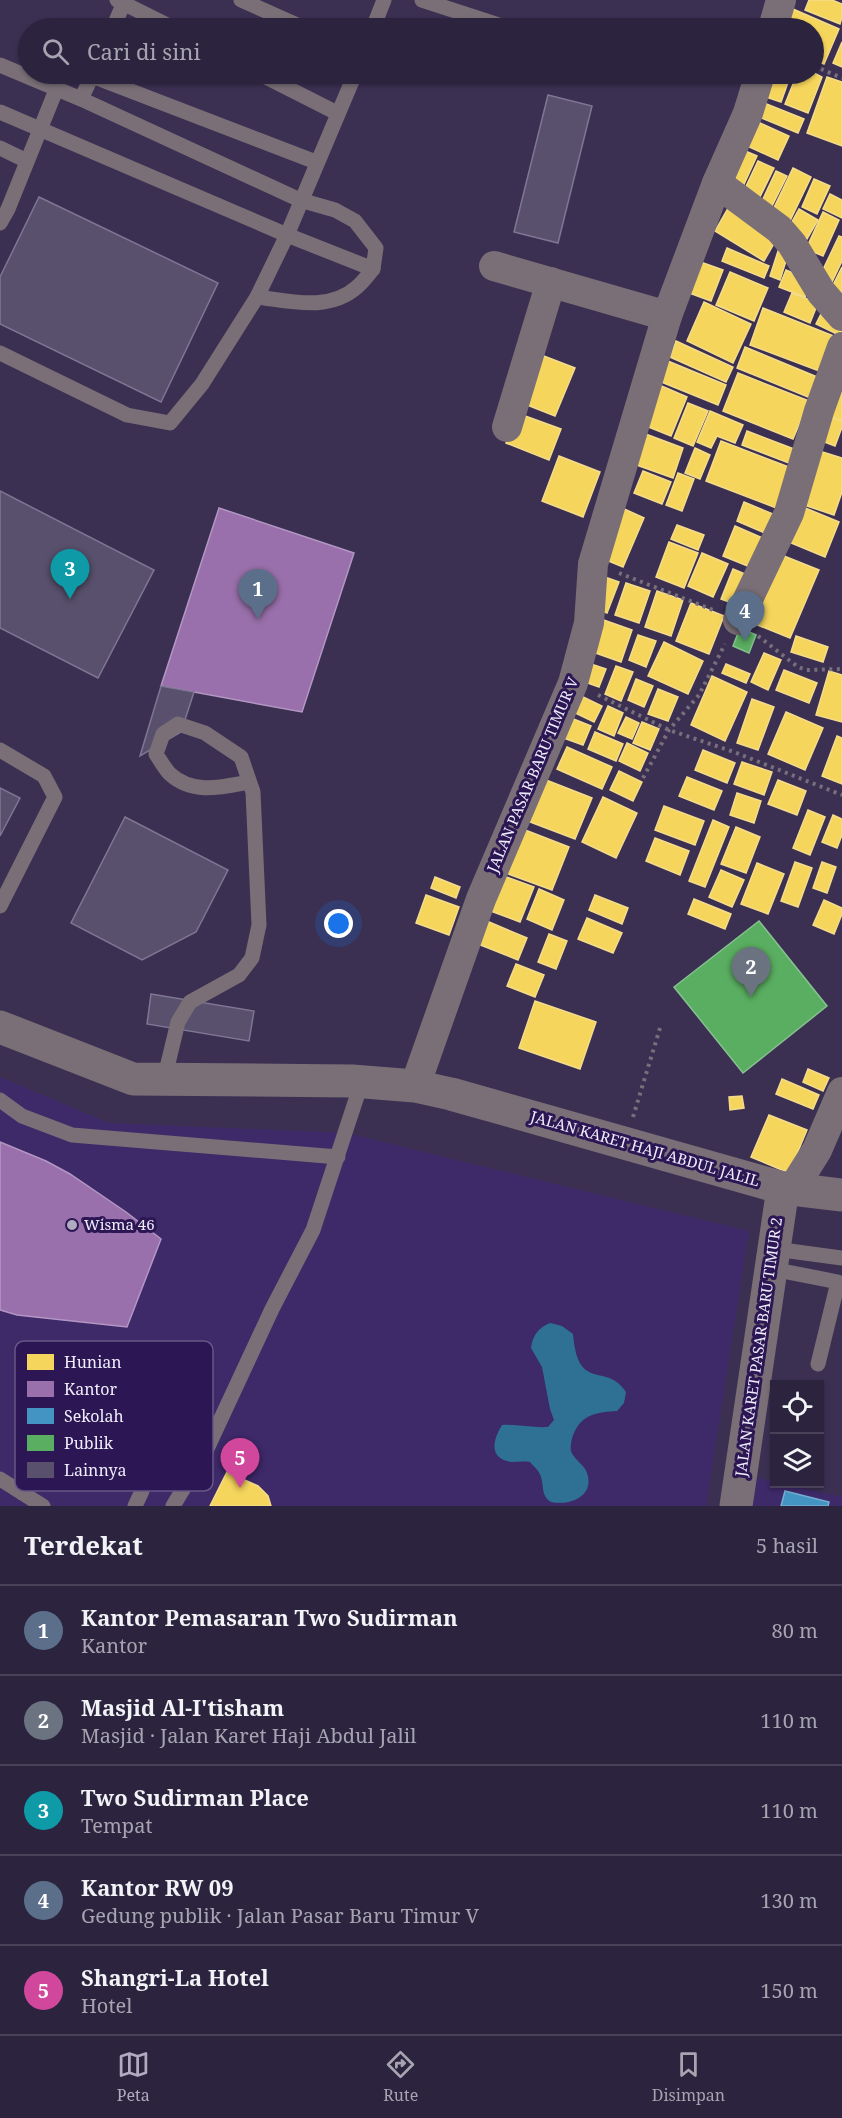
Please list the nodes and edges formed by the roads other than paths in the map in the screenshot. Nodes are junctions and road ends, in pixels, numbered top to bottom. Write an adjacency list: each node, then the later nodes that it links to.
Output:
1 (241, 0): 8 (lane)
2 (384, 0): 9 (lane)
3 (422, 0): 10 (lane)
4 (781, 0): 11 (street)
5 (122, 1): 6 (lane); 7 (lane)
6 (116, 18)
7 (153, 18)
8 (282, 18)
9 (377, 18)
10 (477, 18)
11 (776, 18)
12 (0, 65): 13 (lane)
13 (18, 73)
14 (43, 84): 20 (lane)
15 (88, 84): 21 (lane)
16 (116, 84): 27 (lane)
17 (280, 84): 23 (lane)
18 (350, 84): 23 (lane)
19 (757, 84): 28 (street, JALAN PASAR BARU TIMUR V)
20 (56, 90): 21 (lane); 24 (lane)
21 (81, 99): 29 (lane)
22 (0, 112): 24 (lane)
23 (337, 113): 27 (lane)
24 (40, 130): 26 (lane); 31 (lane)
25 (0, 148): 26 (lane)
26 (27, 161): 30 (lane)
27 (316, 162): 29 (lane)
28 (717, 183): 36 (street, JALAN PASAR BARU TIMUR V); 37 (street)
29 (300, 200): 31 (lane); 33 (lane)
30 (0, 223)
31 (287, 235): 33 (lane); 35 (lane)
32 (494, 266): 34 (street)
33 (373, 269): 35 (lane)
34 (551, 282): 36 (street); 40 (street)
35 (256, 297): 39 (lane)
36 (667, 316): 48 (street, JALAN PASAR BARU TIMUR V)
37 (842, 316)
38 (842, 347): 41 (street)
39 (0, 353)
40 (507, 427)
41 (738, 620)
42 (0, 750): 44 (lane)
43 (249, 782): 43 (lane); 46 (lane)
44 (0, 906)
45 (0, 1027): 46 (street, JALAN KARET HAJI ABDUL JALIL)
46 (164, 1080): 47 (street, JALAN KARET HAJI ABDUL JALIL)
47 (362, 1081): 48 (street, JALAN KARET HAJI ABDUL JALIL); 51 (lane)
48 (415, 1086): 52 (street, JALAN KARET HAJI ABDUL JALIL)
49 (842, 1092): 52 (street)
50 (0, 1100): 51 (lane)
51 (338, 1157): 57 (lane)
52 (788, 1189): 53 (street, JALAN KARET HAJI ABDUL JALIL); 55 (street, JALAN KARET PASAR BARU TIMUR 2)
53 (842, 1195)
54 (842, 1258): 55 (lane)
55 (773, 1259): 56 (lane); 67 (street, JALAN KARET PASAR BARU TIMUR 2)
56 (818, 1364)
57 (213, 1436)
58 (0, 1479): 59 (lane)
59 (15, 1489)
60 (19, 1491): 63 (lane)
61 (142, 1491): 65 (lane)
62 (182, 1491): 66 (lane)
63 (22, 1493): 64 (lane)
64 (43, 1506)
65 (135, 1506)
66 (173, 1506)
67 (736, 1506)

